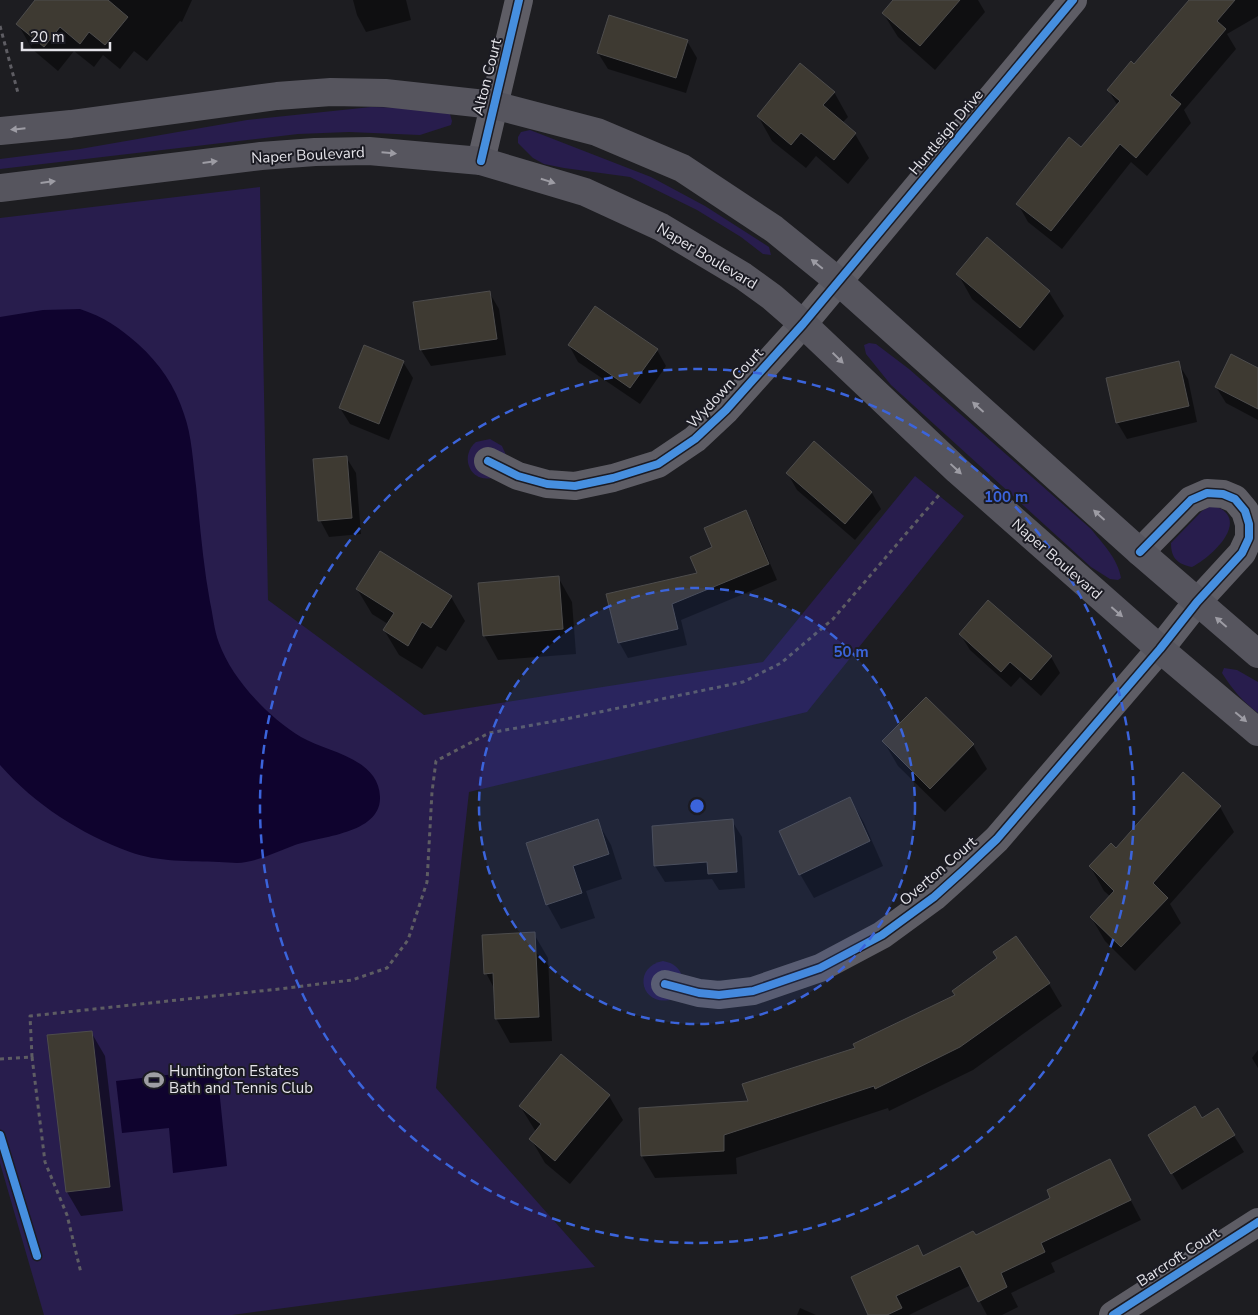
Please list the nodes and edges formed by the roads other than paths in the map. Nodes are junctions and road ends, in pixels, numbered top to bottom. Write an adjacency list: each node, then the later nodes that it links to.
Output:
1 (519, 0): 3 (street, Alton Court)
2 (1073, 0): 7 (street, Huntleigh Drive)
3 (494, 105): 4 (main road, one-way to 4); 5 (street, Alton Court); 7 (main road, one-way to 3)
4 (0, 131)
5 (481, 161): 6 (main road, Naper Boulevard, one-way to 5); 8 (main road, Naper Boulevard, one-way to 8)
6 (0, 188)
7 (838, 281): 8 (street, Huntleigh Drive); 10 (main road, one-way to 7)
8 (803, 324): 9 (street, Wydown Court); 12 (main road, Naper Boulevard, one-way to 12)
9 (488, 461)
10 (1140, 552): 11 (main road); 11 (street, Overton Court)
11 (1197, 602): 12 (street, Overton Court); 13 (main road, one-way to 11)
12 (1160, 650): 14 (main road, Naper Boulevard, one-way to 14); 15 (street, Overton Court)
13 (1258, 654)
14 (1258, 732)
15 (665, 984)
16 (1258, 1222): 17 (street, Barcroft Court)
17 (1113, 1315)

